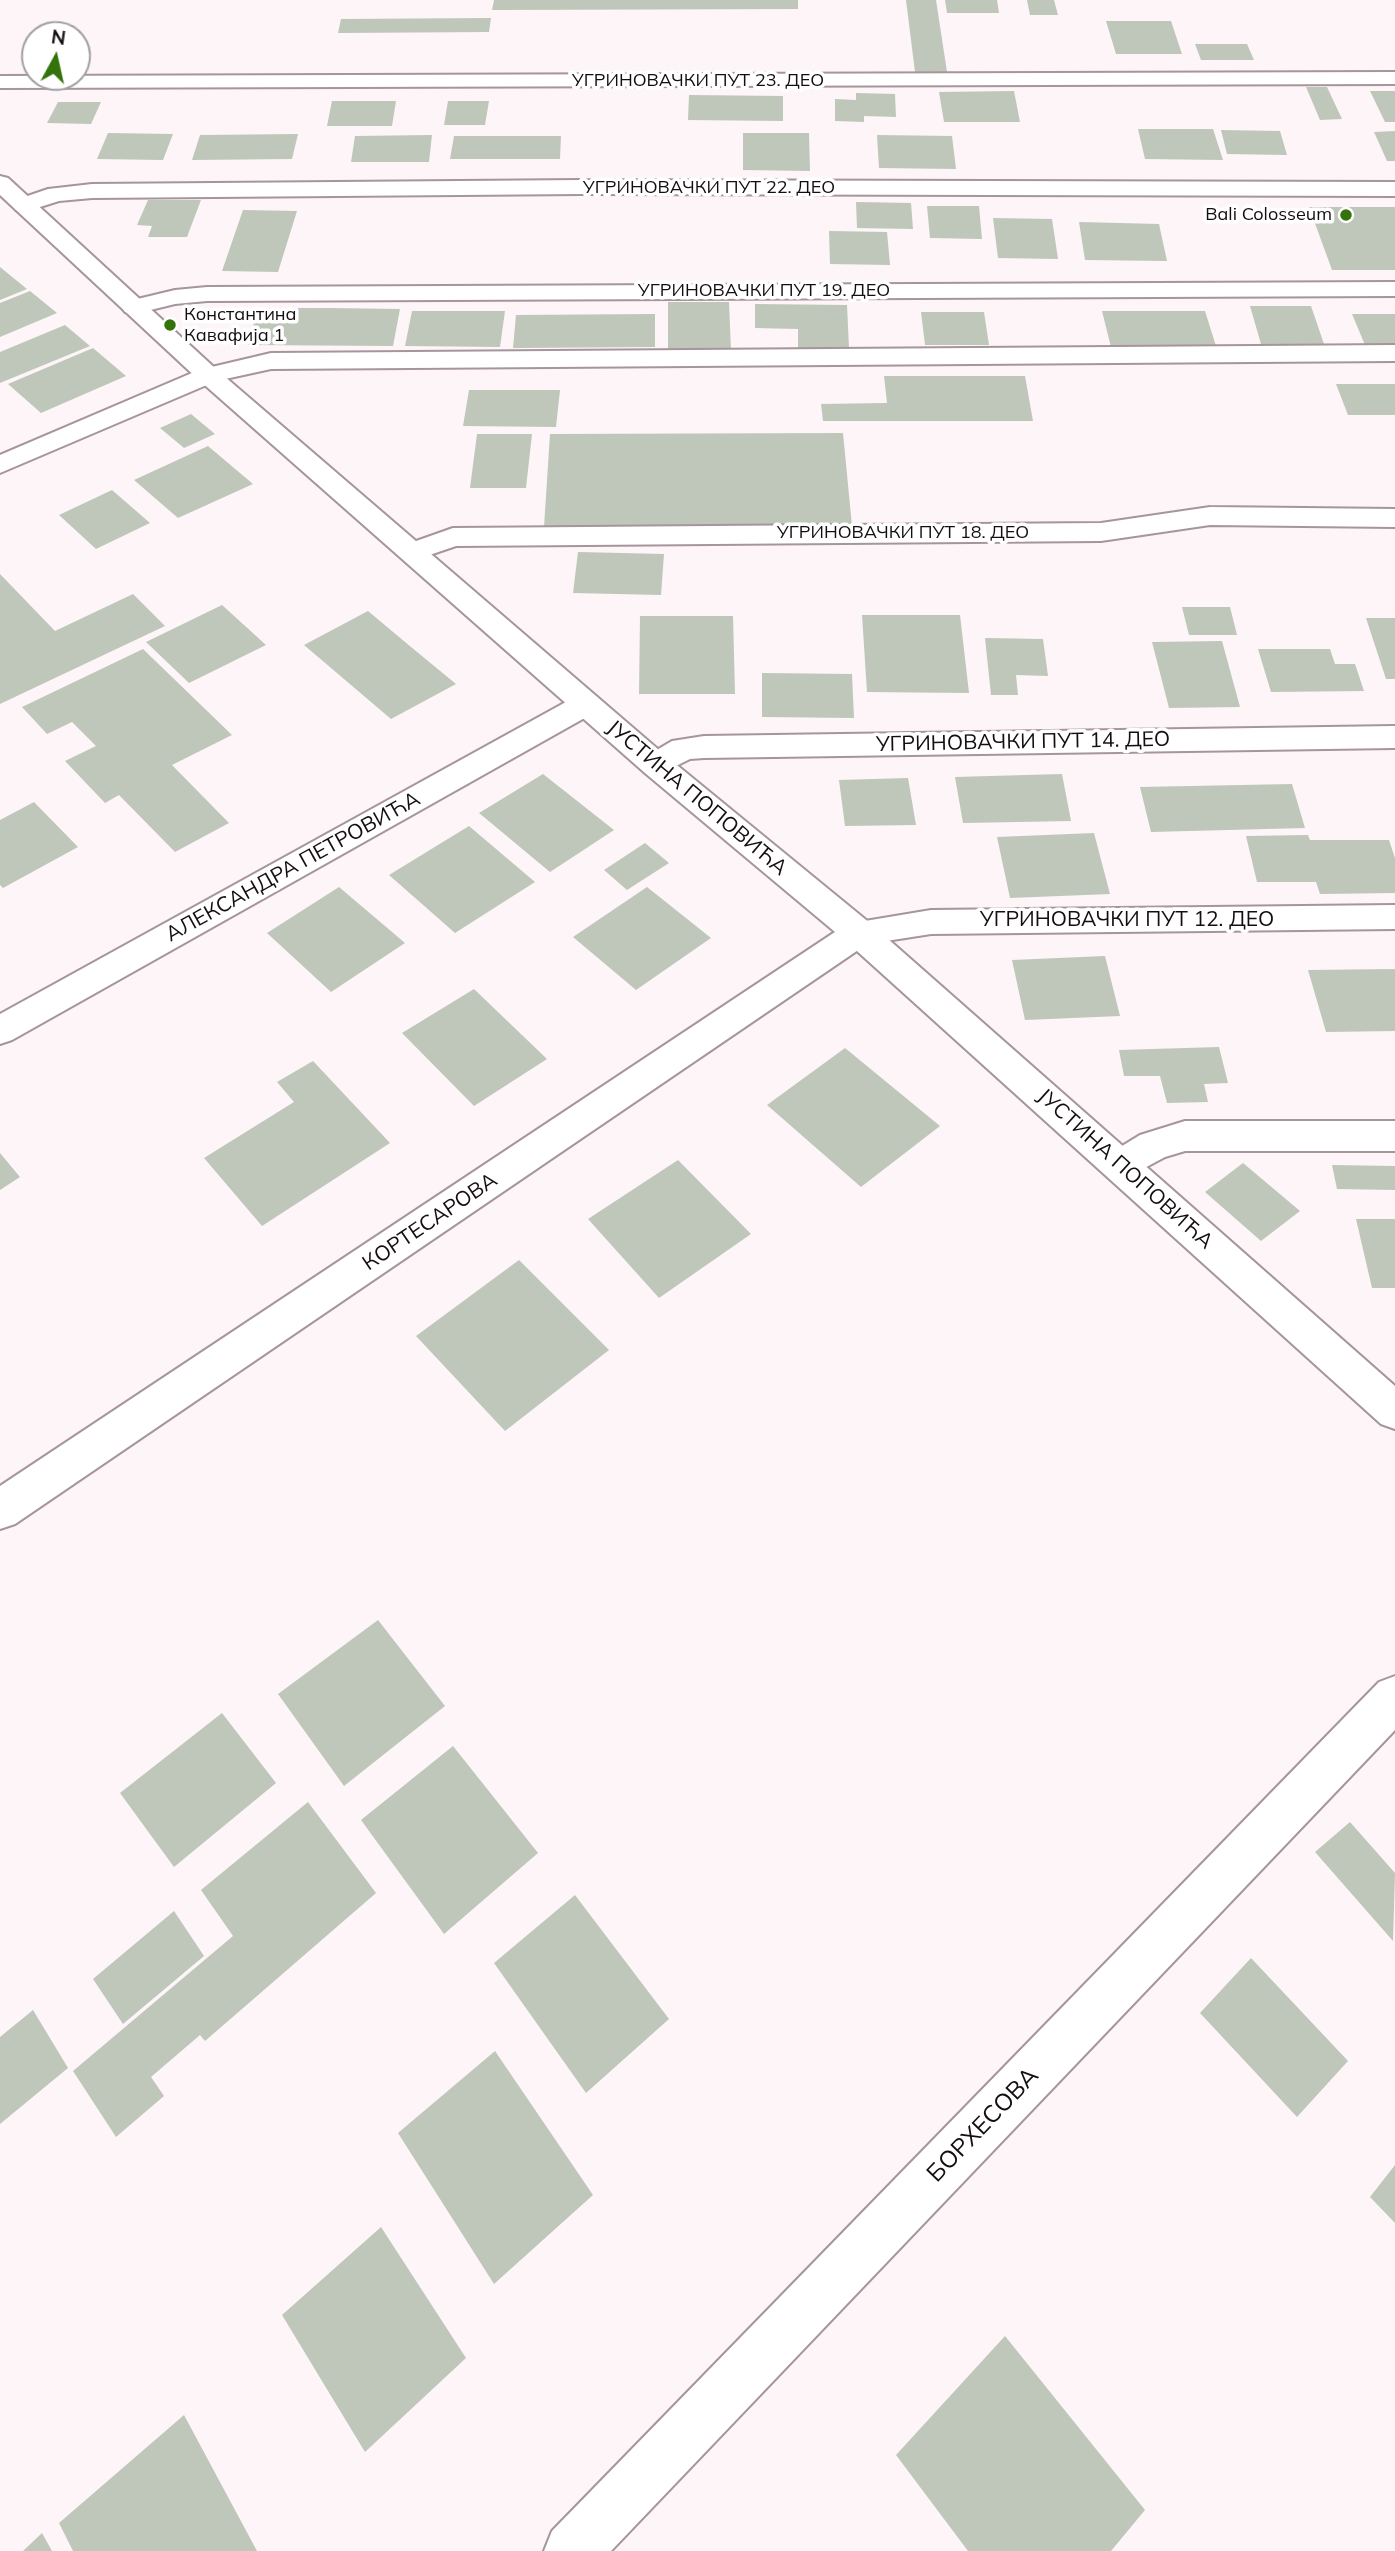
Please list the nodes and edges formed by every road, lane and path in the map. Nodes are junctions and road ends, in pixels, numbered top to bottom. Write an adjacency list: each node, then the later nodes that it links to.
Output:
1 (1395, 78): 2 (street, УГРИНОВАЧКИ ПУТ 23. ДЕО)
2 (0, 82)
3 (0, 183): 5 (street, ЈУСТИНА ПОПОВИЋА)
4 (1395, 189): 5 (street, УГРИНОВАЧКИ ПУТ 22. ДЕО)
5 (24, 205): 7 (street, ЈУСТИНА ПОПОВИЋА)
6 (1395, 289): 7 (street, УГРИНОВАЧКИ ПУТ 19. ДЕО)
7 (134, 307): 9 (street, ЈУСТИНА ПОПОВИЋА)
8 (1395, 353): 9 (street)
9 (208, 375): 10 (street); 12 (street, ЈУСТИНА ПОПОВИЋА)
10 (0, 465)
11 (1395, 517): 12 (street, УГРИНОВАЧКИ ПУТ 18. ДЕО)
12 (412, 552): 13 (street, ЈУСТИНА ПОПОВИЋА)
13 (586, 704): 15 (street, ЈУСТИНА ПОПОВИЋА); 18 (street, АЛЕКСАНДРА ПЕТРОВИЋА)
14 (1395, 737): 15 (street, УГРИНОВАЧКИ ПУТ 14. ДЕО)
15 (656, 765): 17 (street, ЈУСТИНА ПОПОВИЋА)
16 (1395, 918): 17 (street, УГРИНОВАЧКИ ПУТ 12. ДЕО)
17 (859, 933): 20 (street, ЈУСТИНА ПОПОВИЋА); 22 (street, КОРТЕСАРОВА)
18 (0, 1030)
19 (1395, 1136): 20 (street)
20 (1122, 1165): 21 (street, ЈУСТИНА ПОПОВИЋА)
21 (1395, 1411)
22 (0, 1510)
23 (1395, 1698): 24 (street, БОРХЕСОВА)
24 (572, 2551)

